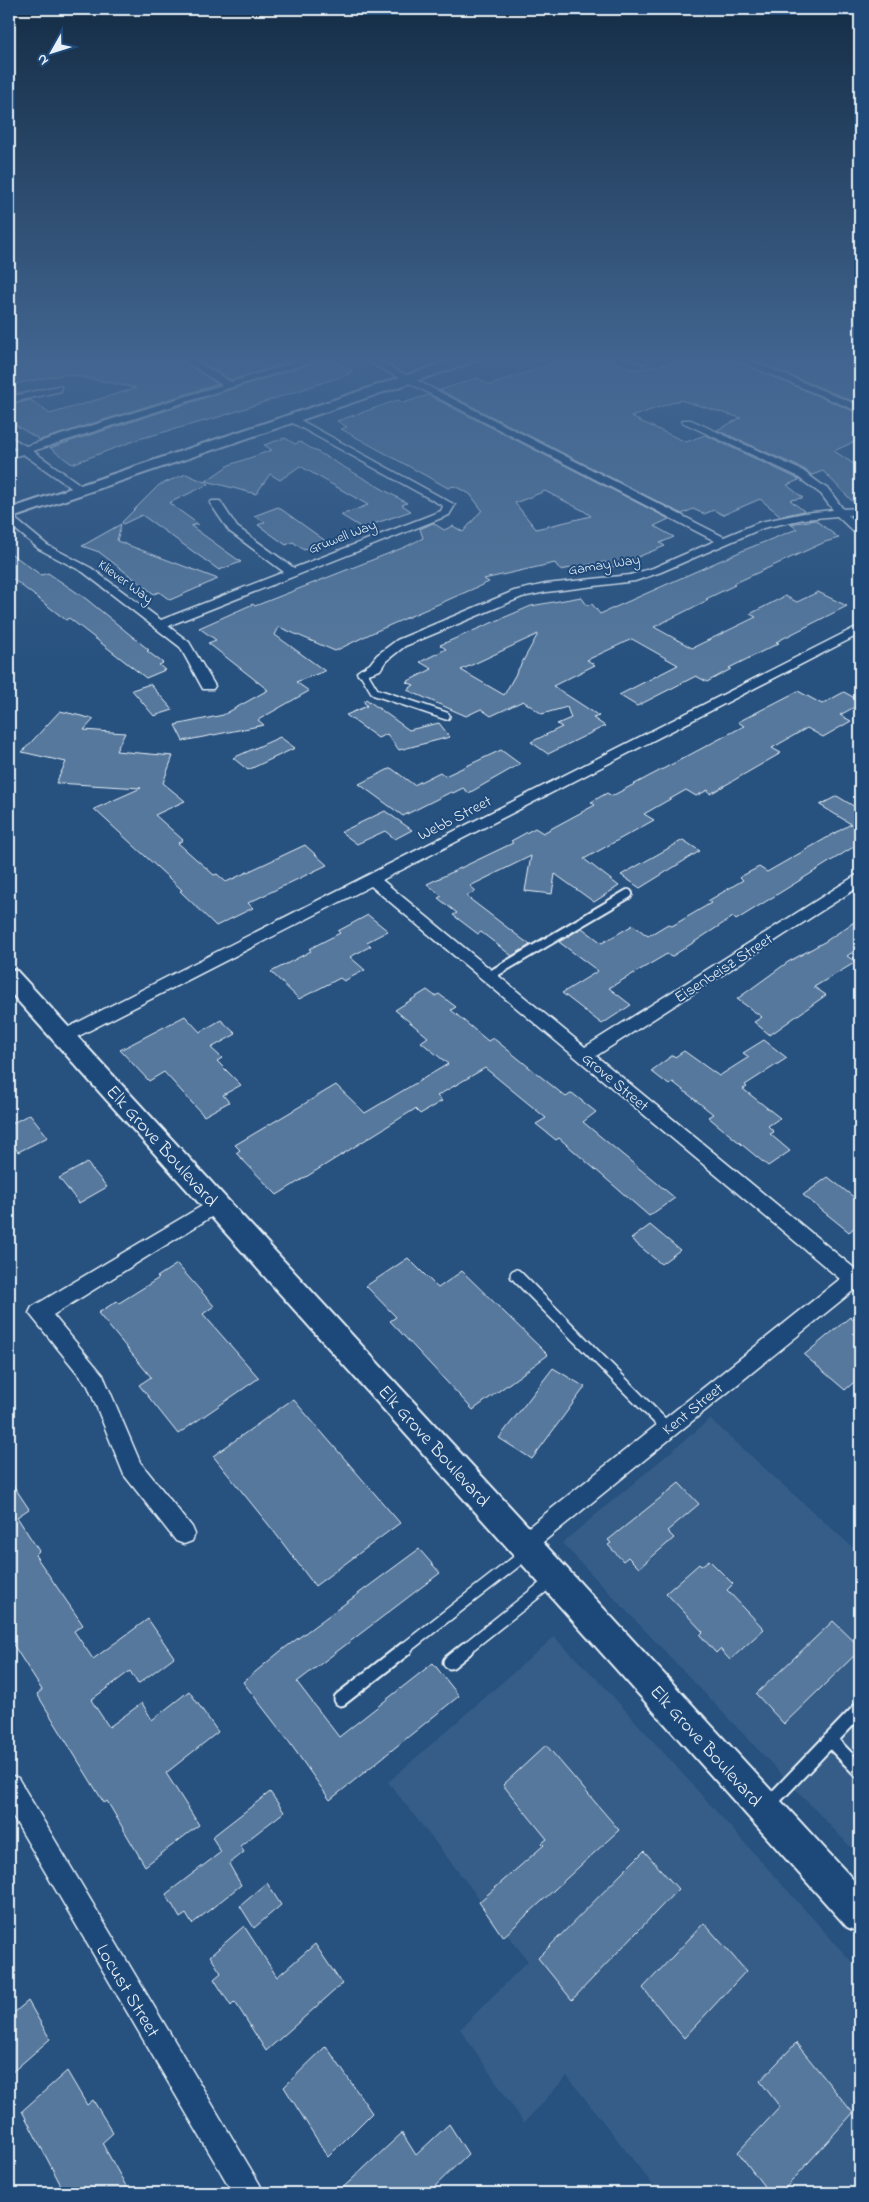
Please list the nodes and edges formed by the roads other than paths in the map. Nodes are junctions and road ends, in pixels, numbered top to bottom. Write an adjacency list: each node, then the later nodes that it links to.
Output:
1 (38, 460): 6 (street)
2 (171, 460): 6 (main road)
3 (367, 460): 14 (street, Gruwell Way)
4 (565, 460): 13 (street)
5 (770, 460): 9 (street)
6 (81, 490): 10 (main road)
7 (216, 503): 14 (street)
8 (860, 511): 9 (street, Gamay Way)
9 (841, 512): 12 (street); 13 (street, Gamay Way)
10 (9, 514)
11 (9, 519): 15 (street, Kliever Way)
12 (860, 532)
13 (722, 540): 17 (street, Gamay Way)
14 (291, 572): 15 (street, Gruwell Way)
15 (160, 625): 18 (street, Kliever Way)
16 (860, 629): 20 (street, Webb Street)
17 (363, 672): 19 (lane)
18 (208, 686)
19 (446, 716)
20 (372, 879): 23 (street, Grove Street); 25 (street, Webb Street)
21 (860, 879): 26 (street, Eisenbeisz Street)
22 (628, 894): 23 (lane)
23 (489, 976): 26 (street, Grove Street)
24 (9, 977): 25 (main road, Elk Grove Boulevard)
25 (65, 1036): 27 (main road, Elk Grove Boulevard)
26 (585, 1055): 29 (street, Grove Street)
27 (217, 1204): 31 (street); 32 (main road, Elk Grove Boulevard)
28 (516, 1276): 30 (lane)
29 (858, 1279): 30 (street, Kent Street)
30 (667, 1428): 32 (street, Kent Street)
31 (184, 1534)
32 (527, 1547): 33 (main road, Elk Grove Boulevard); 35 (lane)
33 (555, 1578): 34 (lane); 40 (main road, Elk Grove Boulevard)
34 (450, 1662)
35 (341, 1699)
36 (860, 1709): 37 (lane)
37 (830, 1740): 38 (lane); 40 (lane)
38 (860, 1771)
39 (9, 1787): 42 (street, Locust Street)
40 (765, 1809): 41 (main road, Elk Grove Boulevard)
41 (860, 1914)
42 (249, 2193)

